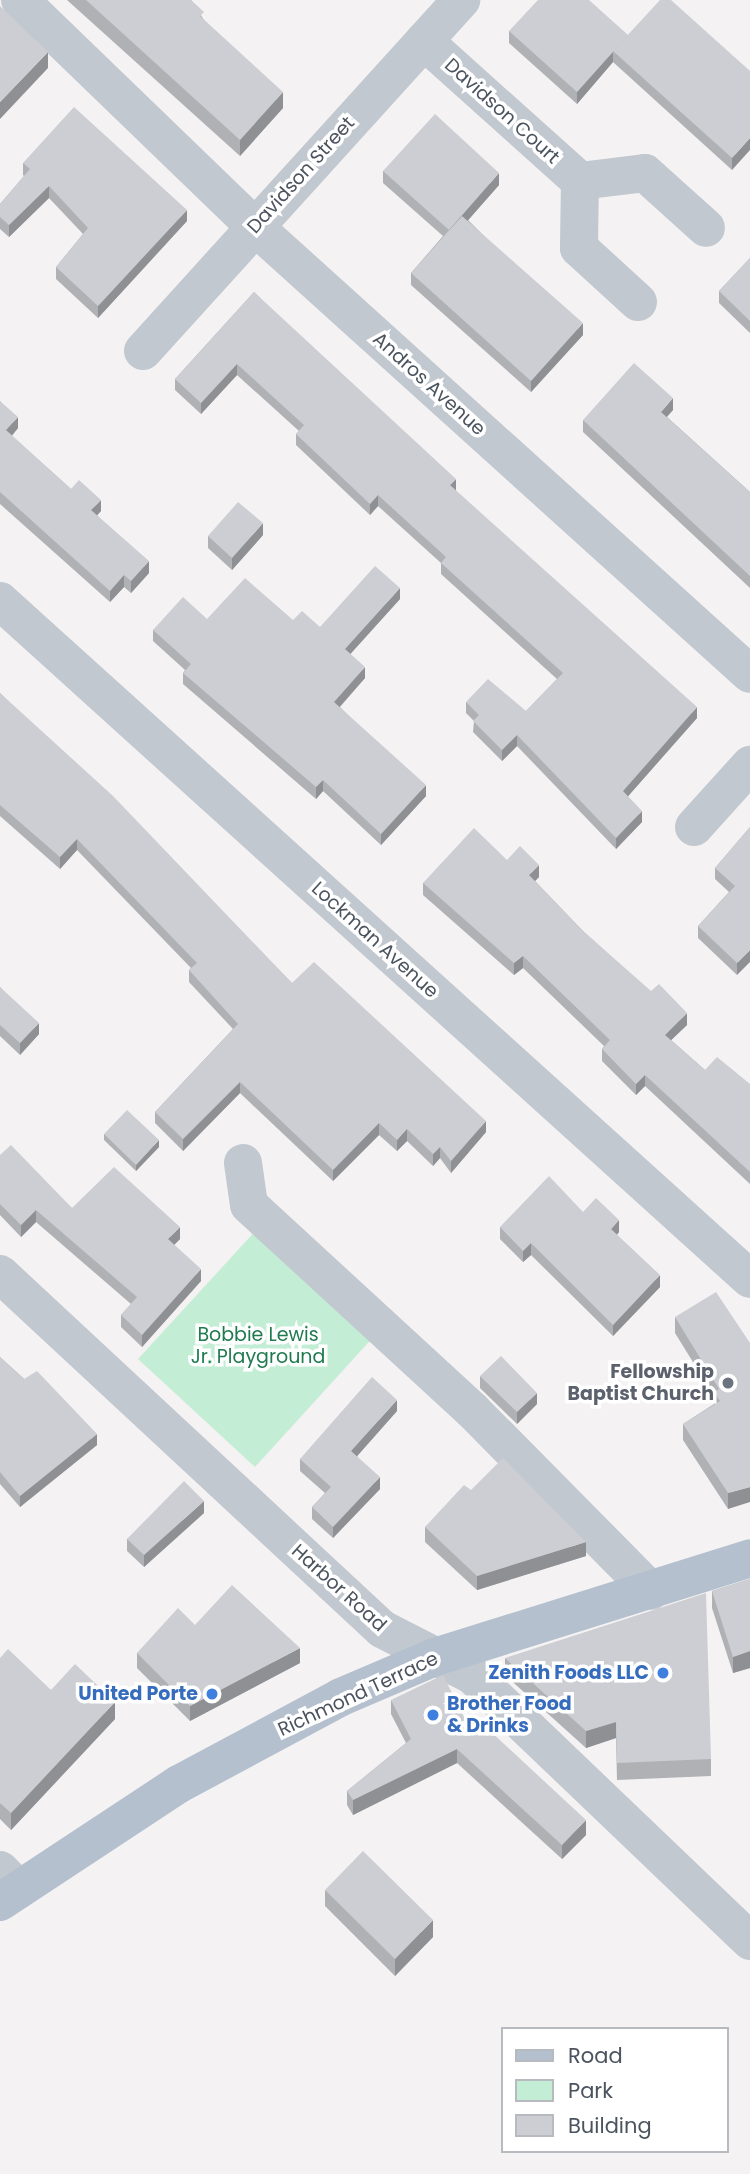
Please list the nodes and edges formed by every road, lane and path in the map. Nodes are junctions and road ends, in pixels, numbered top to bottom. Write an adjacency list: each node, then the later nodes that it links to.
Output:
1 (20, 0): 5 (street, Andros Avenue)
2 (461, 0): 3 (street, Davidson Street)
3 (424, 41): 4 (street, Davidson Court); 5 (street, Davidson Street)
4 (580, 181): 6 (street); 7 (street)
5 (254, 226): 8 (street, Davidson Street); 10 (street, Andros Avenue)
6 (706, 228)
7 (638, 302)
8 (143, 351)
9 (0, 601): 15 (street, Lockman Avenue)
10 (750, 674)
11 (750, 765): 12 (street)
12 (694, 827)
13 (243, 1163): 17 (street)
14 (0, 1275): 18 (street, Harbor Road)
15 (750, 1279)
16 (750, 1558): 17 (main road, Richmond Terrace)
17 (651, 1591): 18 (main road, Richmond Terrace)
18 (435, 1657): 19 (main road, Richmond Terrace); 20 (street, Harbor Road)
19 (6, 1887)
20 (750, 1941)

